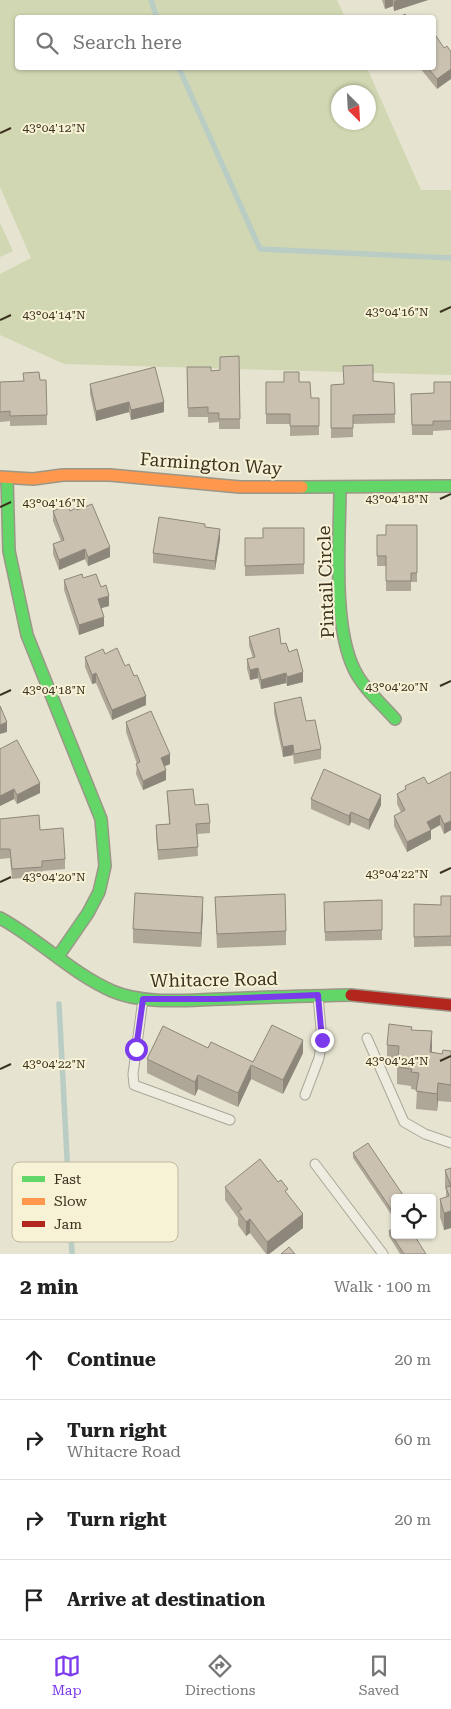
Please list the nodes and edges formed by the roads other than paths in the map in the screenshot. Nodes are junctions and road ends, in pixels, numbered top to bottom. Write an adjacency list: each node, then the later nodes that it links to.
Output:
1 (3, 478): 3 (street, Farmington Way); 6 (street)
2 (451, 486): 3 (street, Farmington Way)
3 (340, 487): 4 (street, Pintail Circle)
4 (395, 719)
5 (0, 918): 6 (street, Whitacre Road)
6 (59, 955): 8 (street, Whitacre Road)
7 (318, 995): 8 (street, Whitacre Road); 9 (street, Whitacre Road); 11 (lane)
8 (143, 999): 12 (lane)
9 (451, 1005)
10 (367, 1038): 13 (lane)
11 (305, 1095)
12 (230, 1120)
13 (451, 1143)
14 (315, 1164): 15 (lane)
15 (383, 1254)

